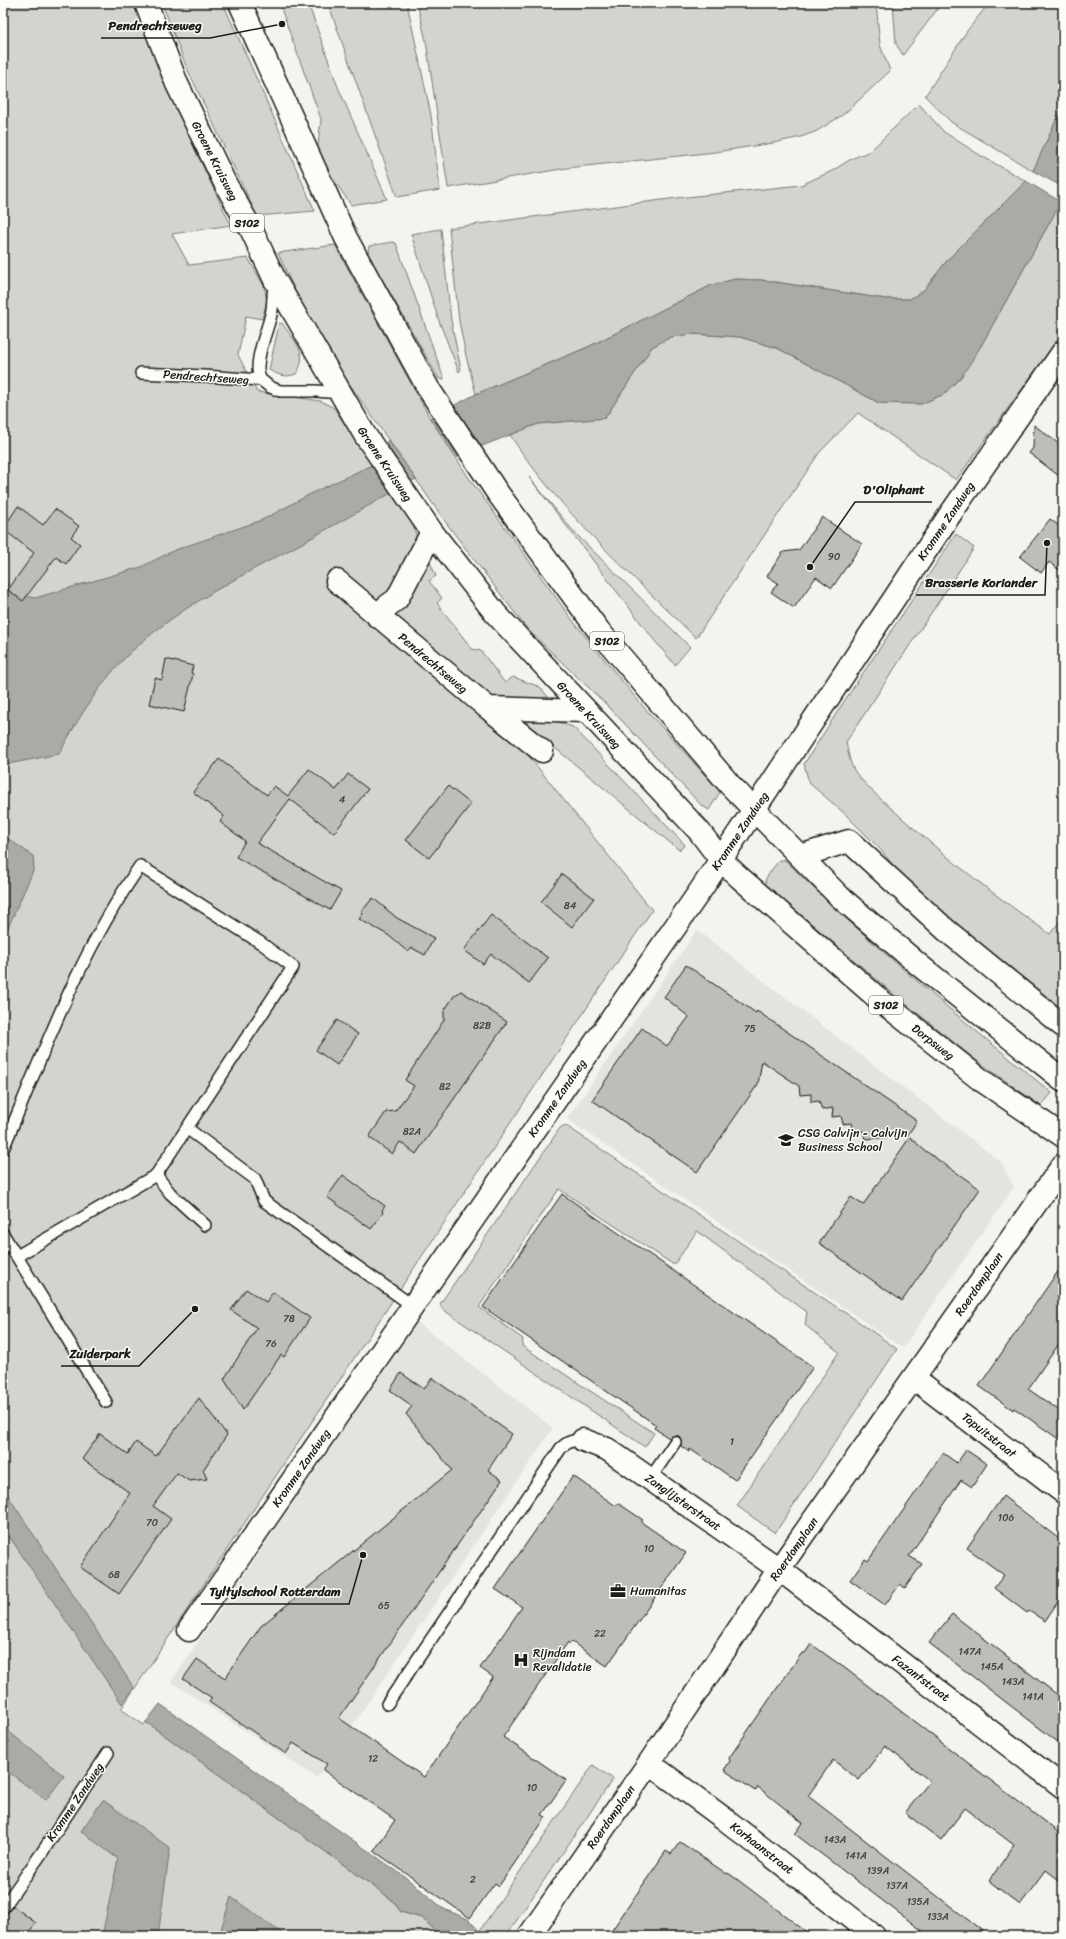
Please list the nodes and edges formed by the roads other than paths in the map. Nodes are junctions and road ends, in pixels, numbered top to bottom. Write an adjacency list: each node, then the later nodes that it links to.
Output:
1 (146, 3): 3 (street, Groene Kruisweg / S102)
2 (240, 3): 14 (street, S102)
3 (275, 280): 6 (lane); 7 (street, Groene Kruisweg / S102)
4 (1063, 352): 14 (street, Kromme Zandweg)
5 (141, 373): 6 (lane, Pendrechtseweg)
6 (261, 380): 7 (lane, Pendrechtseweg)
7 (340, 393): 8 (street, Groene Kruisweg / S102)
8 (432, 532): 10 (street); 12 (street, Groene Kruisweg / S102)
9 (337, 581): 10 (street, Pendrechtseweg)
10 (378, 617): 11 (street, Pendrechtseweg)
11 (488, 708): 12 (street); 13 (street, Pendrechtseweg)
12 (585, 711): 16 (street, Groene Kruisweg / S102)
13 (542, 751)
14 (754, 809): 15 (street, S102); 16 (street, Kromme Zandweg)
15 (800, 856): 17 (street); 18 (street, S102)
16 (721, 860): 20 (street, Dorpsweg / S102); 27 (street, Kromme Zandweg)
17 (1063, 1026)
18 (1063, 1080)
19 (188, 1129): 21 (lane); 23 (lane); 27 (lane)
20 (1063, 1136)
21 (3, 1149)
22 (1063, 1165): 28 (street, Roerdomplaan)
23 (156, 1175): 24 (lane); 26 (lane)
24 (204, 1225)
25 (3, 1234): 26 (lane)
26 (17, 1256): 29 (lane)
27 (413, 1306): 35 (street, Kromme Zandweg)
28 (914, 1378): 33 (street, Tapuitstraat); 34 (street, Roerdomplaan)
29 (106, 1402)
30 (583, 1440): 32 (street, Zanglijsterstraat); 36 (lane)
31 (675, 1442): 32 (lane)
32 (650, 1479): 34 (street, Zanglijsterstraat)
33 (1063, 1492)
34 (779, 1569): 38 (street, Roerdomplaan); 39 (street, Fazantstraat)
35 (189, 1630)
36 (387, 1704)
37 (108, 1753): 40 (lane, Kromme Zandweg)
38 (649, 1763): 41 (street, Roerdomplaan); 42 (street, Korhaanstraat)
39 (1063, 1787)
40 (3, 1908)
41 (528, 1936)
42 (874, 1936)

